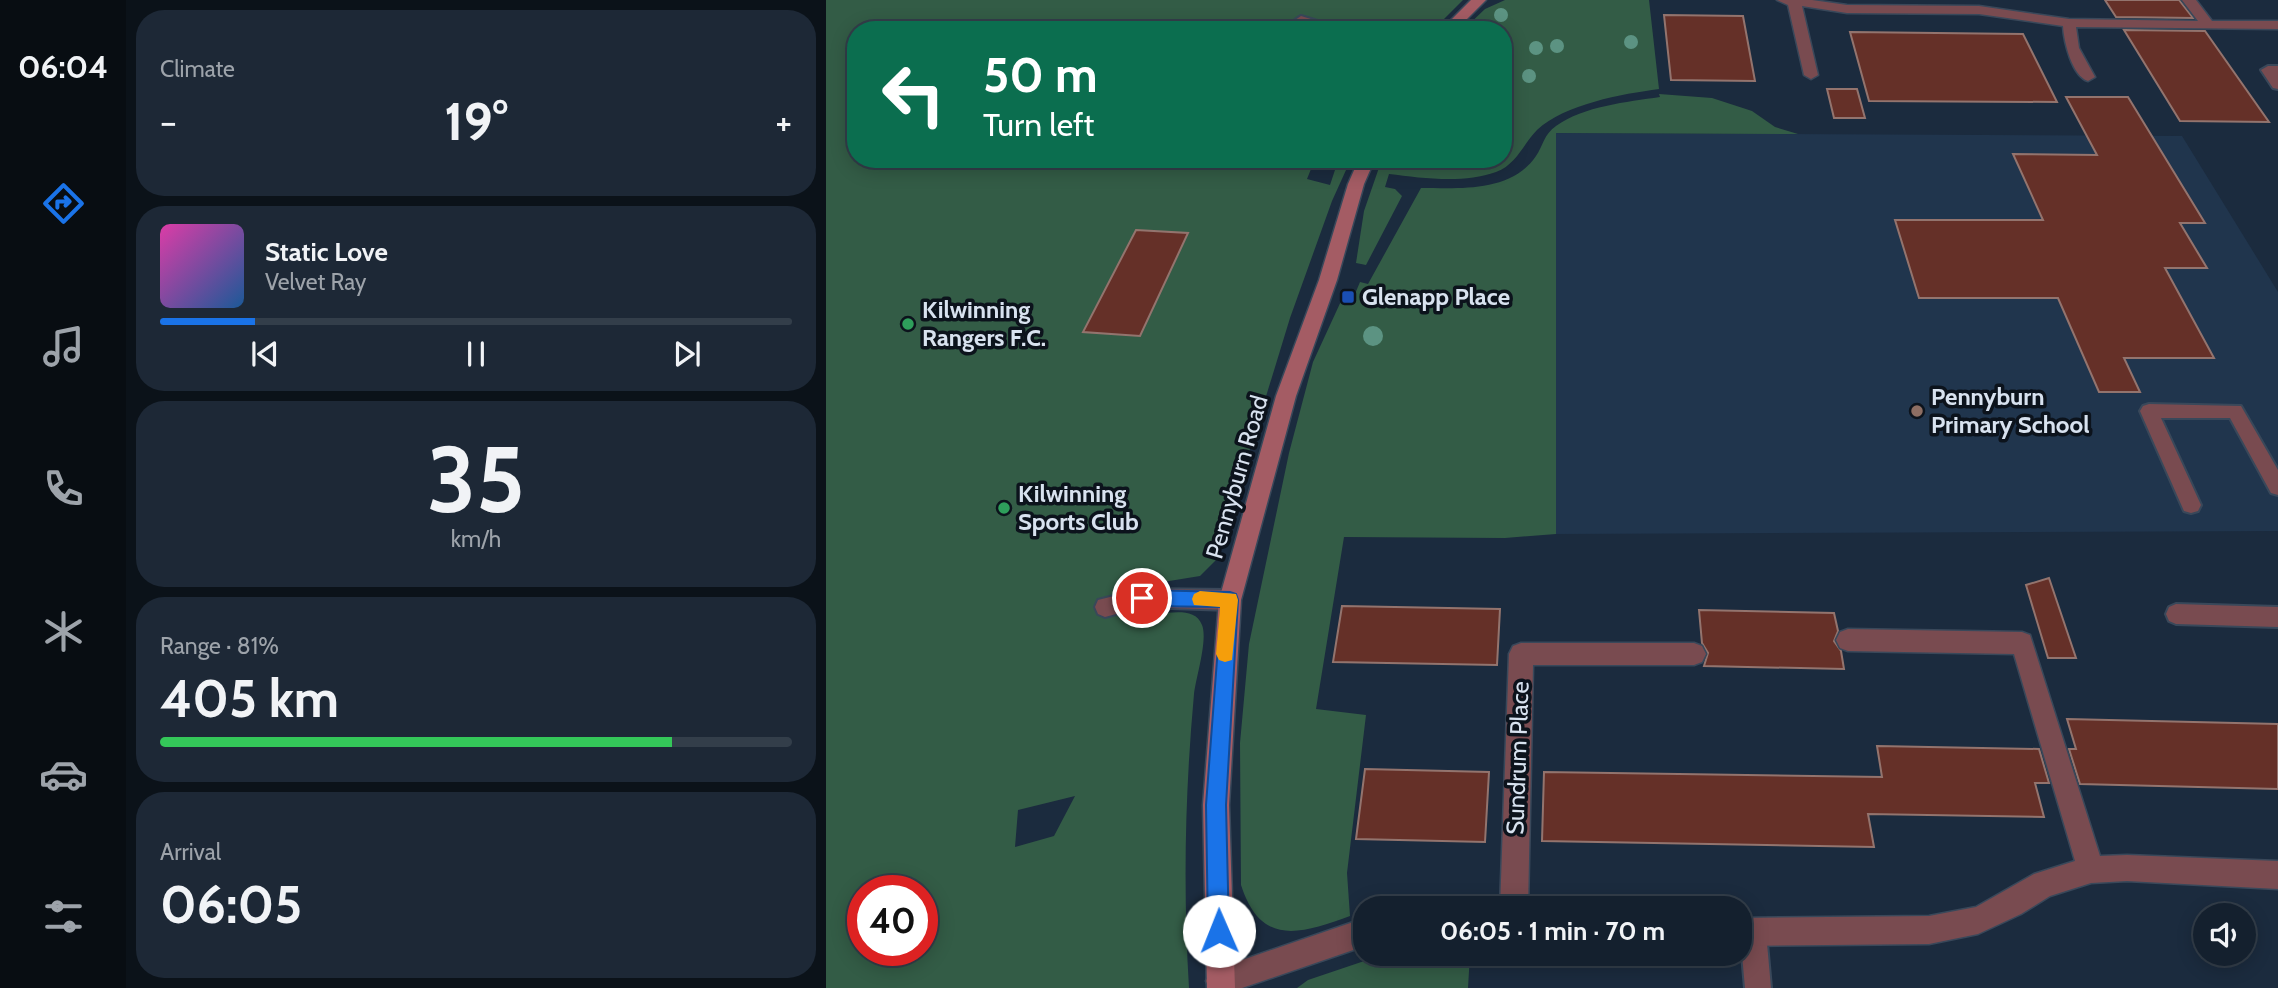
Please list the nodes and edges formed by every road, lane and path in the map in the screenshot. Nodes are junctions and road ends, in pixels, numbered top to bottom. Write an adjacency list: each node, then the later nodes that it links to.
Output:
1 (1479, 0): 7 (street)
2 (2189, 0): 9 (street)
3 (1789, 1): 4 (street); 12 (street)
4 (1882, 5): 8 (street)
5 (1301, 20): 6 (lane)
6 (1304, 21)
7 (1457, 21)
8 (2069, 23): 9 (street); 13 (street)
9 (2208, 25): 10 (street)
10 (2278, 26)
11 (2278, 70): 14 (lane)
12 (1811, 75)
13 (2088, 77)
14 (2278, 85)
15 (1363, 168): 18 (street, Pennyburn Road)
16 (2278, 487): 17 (lane)
17 (2190, 505)
18 (1230, 600): 19 (lane); 30 (street, Pennyburn Road)
19 (1105, 607)
20 (2176, 614): 21 (lane)
21 (2278, 617)
22 (1848, 640): 24 (street)
23 (1694, 654): 26 (street, Sundrum Place)
24 (2091, 870): 25 (street); 27 (street)
25 (2278, 875)
26 (1514, 896)
27 (1752, 932)
28 (1353, 936): 30 (street)
29 (1752, 960): 31 (lane)
30 (1220, 985)
31 (1758, 988)

